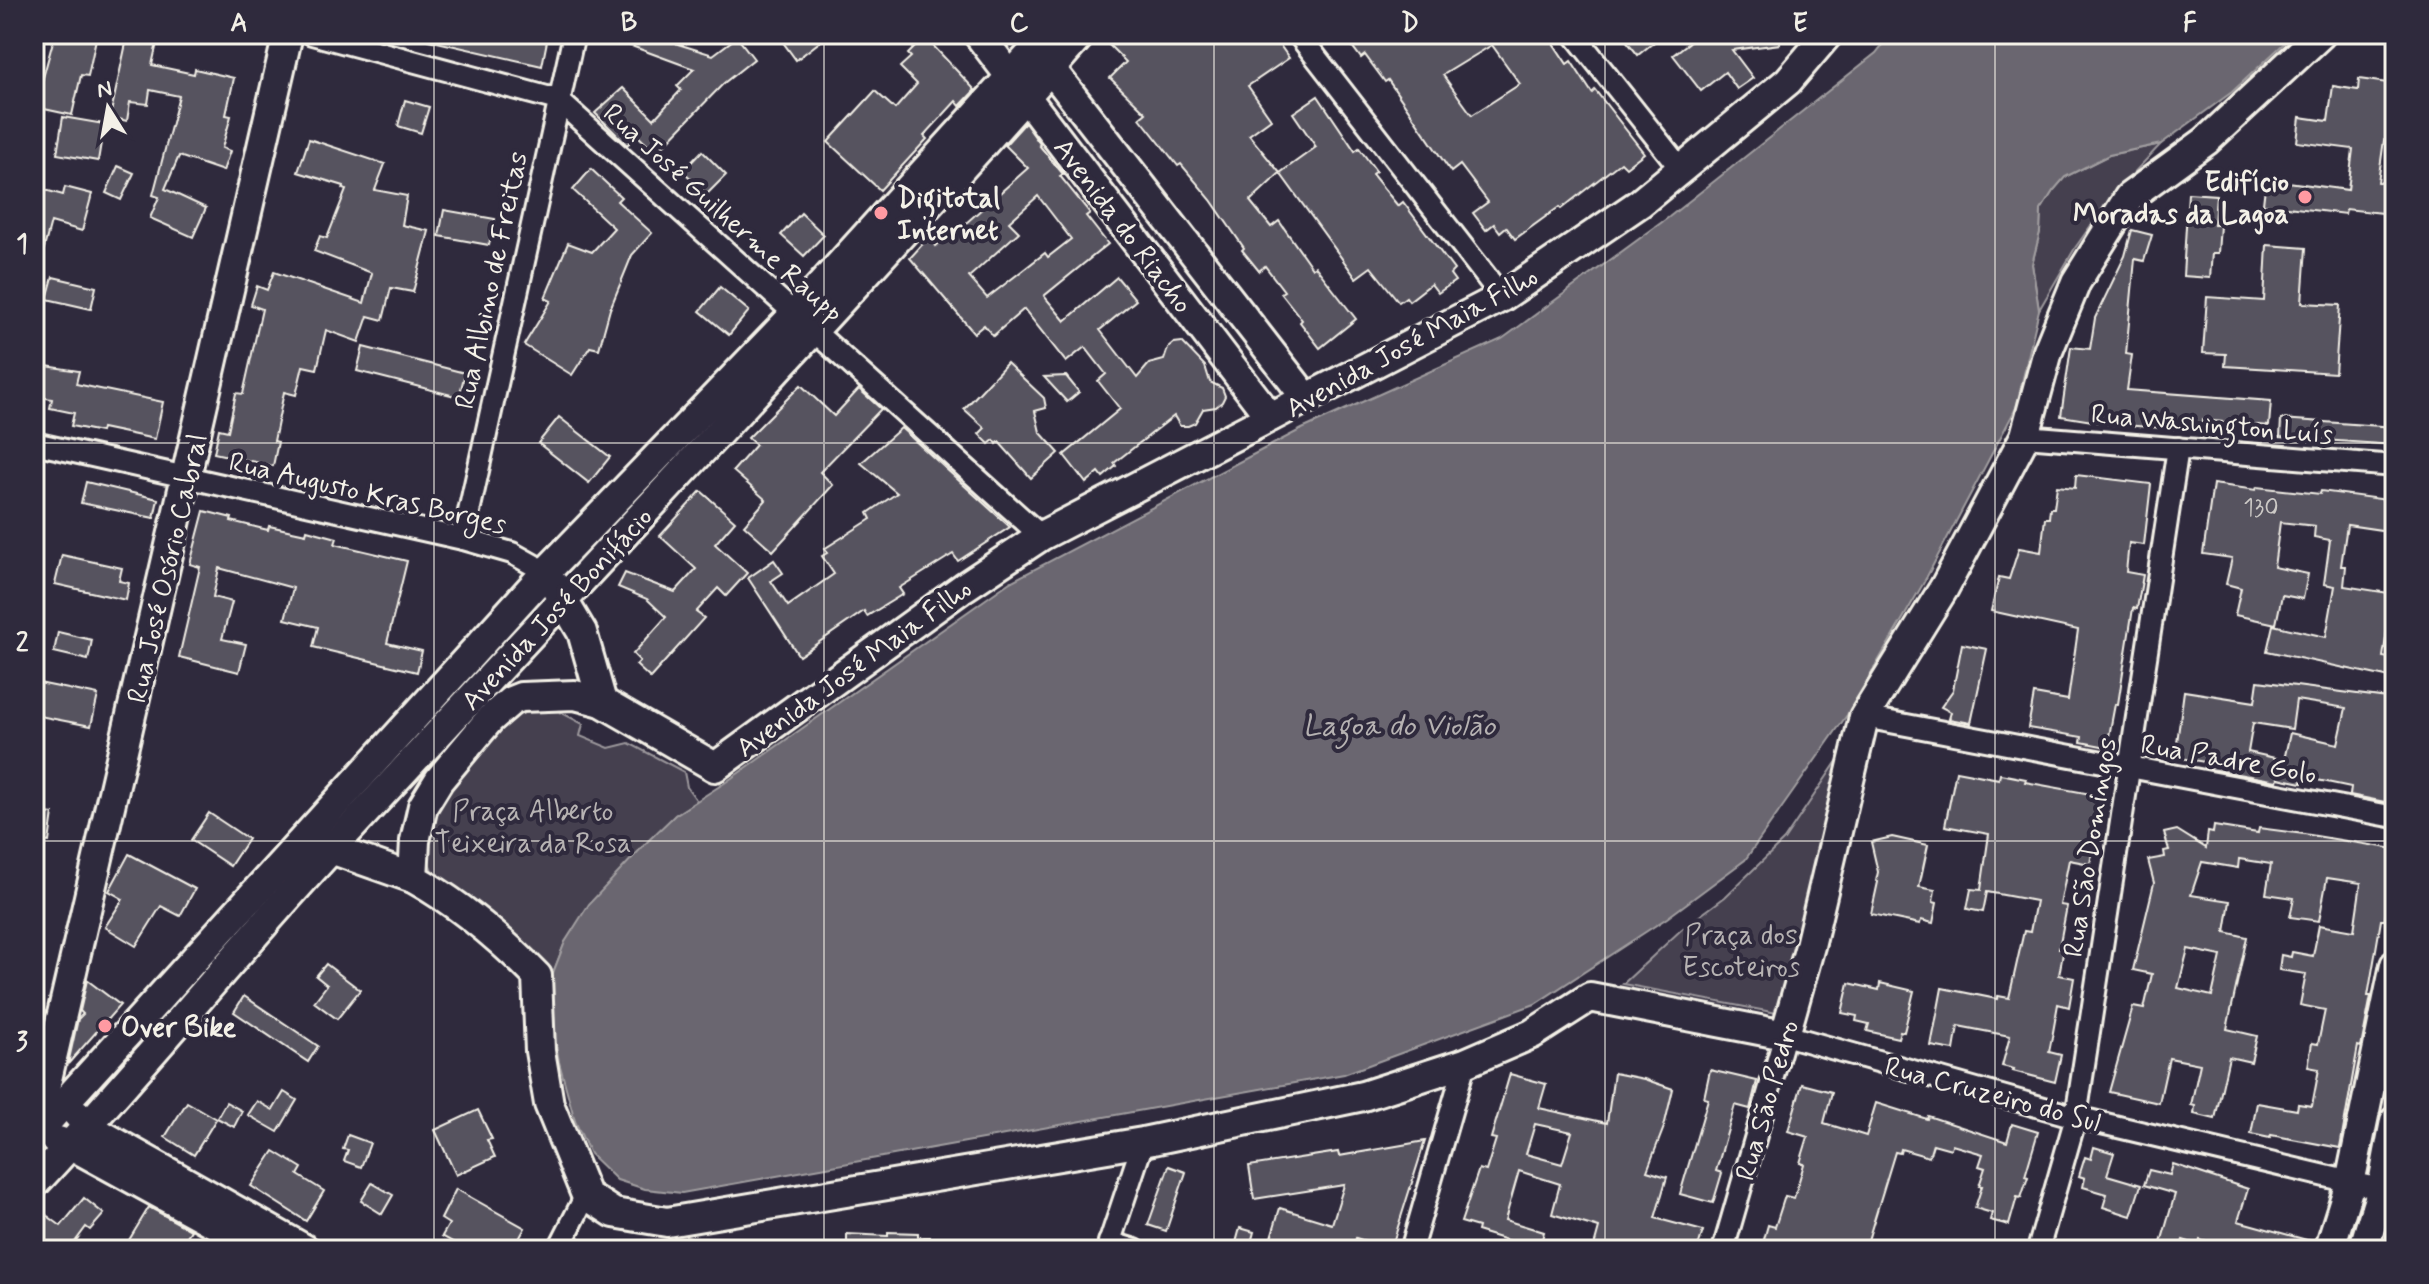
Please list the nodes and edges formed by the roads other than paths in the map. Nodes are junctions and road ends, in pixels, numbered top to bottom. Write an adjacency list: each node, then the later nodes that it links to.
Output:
1 (288, 34): 22 (street, Rua José Osório Cabral)
2 (312, 34): 12 (street, Rua José Guilherme Raupp)
3 (574, 34): 12 (street, Rua Albino de Freitas)
4 (978, 34): 11 (street, Avenida do Riacho)
5 (1081, 34): 10 (street, Avenida José Bonifácio)
6 (1298, 34): 14 (street)
7 (1574, 34): 13 (street)
8 (1828, 34): 13 (street, Avenida José Maia Filho)
9 (2321, 34): 18 (street)
10 (1040, 46): 11 (street, Avenida José Bonifácio); 16 (street, Avenida do Riacho)
11 (1018, 86): 15 (street, Avenida José Bonifácio); 17 (street, Avenida do Riacho)
12 (558, 100): 15 (street, Rua José Guilherme Raupp); 24 (street, Rua Albino de Freitas)
13 (1680, 168): 14 (street, Avenida José Maia Filho)
14 (1502, 297): 16 (street, Avenida José Maia Filho)
15 (804, 321): 23 (street, Rua José Guilherme Raupp); 25 (street, Avenida José Bonifácio); 26 (street, Avenida José Bonifácio)
16 (1307, 399): 17 (street, Avenida José Maia Filho)
17 (1270, 417): 23 (street, Avenida José Maia Filho)
18 (2025, 436): 20 (street, Rua Washington Luís); 28 (street)
19 (34, 443): 22 (street, Rua Augusto Kras Borges)
20 (2178, 448): 21 (street, Rua Washington Luís); 29 (street, Rua São Domingos)
21 (2395, 466)
22 (187, 479): 24 (street, Rua Augusto Kras Borges); 38 (street, Rua José Osório Cabral)
23 (1041, 536): 27 (street, Avenida José Maia Filho)
24 (463, 539): 25 (street, Rua Augusto Kras Borges)
25 (546, 572): 26 (street); 30 (street, Avenida José Bonifácio)
26 (564, 600): 27 (street); 32 (street, Avenida José Bonifácio)
27 (602, 702): 34 (street, Avenida José Maia Filho)
28 (1864, 717): 29 (street, Rua Padre Golo); 36 (street, Rua São Pedro)
29 (2129, 768): 31 (street, Rua Padre Golo); 39 (street, Rua São Domingos)
30 (338, 800): 32 (street); 38 (street, Avenida José Bonifácio)
31 (2395, 817)
32 (359, 819): 33 (street, Avenida José Bonifácio)
33 (331, 849): 34 (street); 41 (street, Avenida José Bonifácio)
34 (413, 878): 46 (street)
35 (2395, 965): 43 (street)
36 (1785, 1035): 37 (street, Rua Cruzeiro do Sul); 39 (street, Rua Cruzeiro do Sul); 53 (street, Rua São Pedro)
37 (1465, 1063): 42 (street); 52 (street)
38 (40, 1116): 41 (street)
39 (2076, 1117): 43 (street, Rua Cruzeiro do Sul); 54 (street, Rua São Domingos)
40 (2395, 1121): 45 (street)
41 (80, 1136): 44 (street, Avenida José Bonifácio); 48 (street); 49 (street)
42 (1143, 1142): 46 (street); 47 (street)
43 (2350, 1183): 45 (street, Rua Cruzeiro do Sul); 55 (street)
44 (34, 1184)
45 (2388, 1191): 56 (street)
46 (586, 1195): 50 (street)
47 (1108, 1246): 51 (street)
48 (263, 1250)
49 (306, 1250)
50 (558, 1250)
51 (1135, 1250)
52 (1411, 1250)
53 (1723, 1250)
54 (2038, 1250)
55 (2329, 1250)
56 (2363, 1250)

